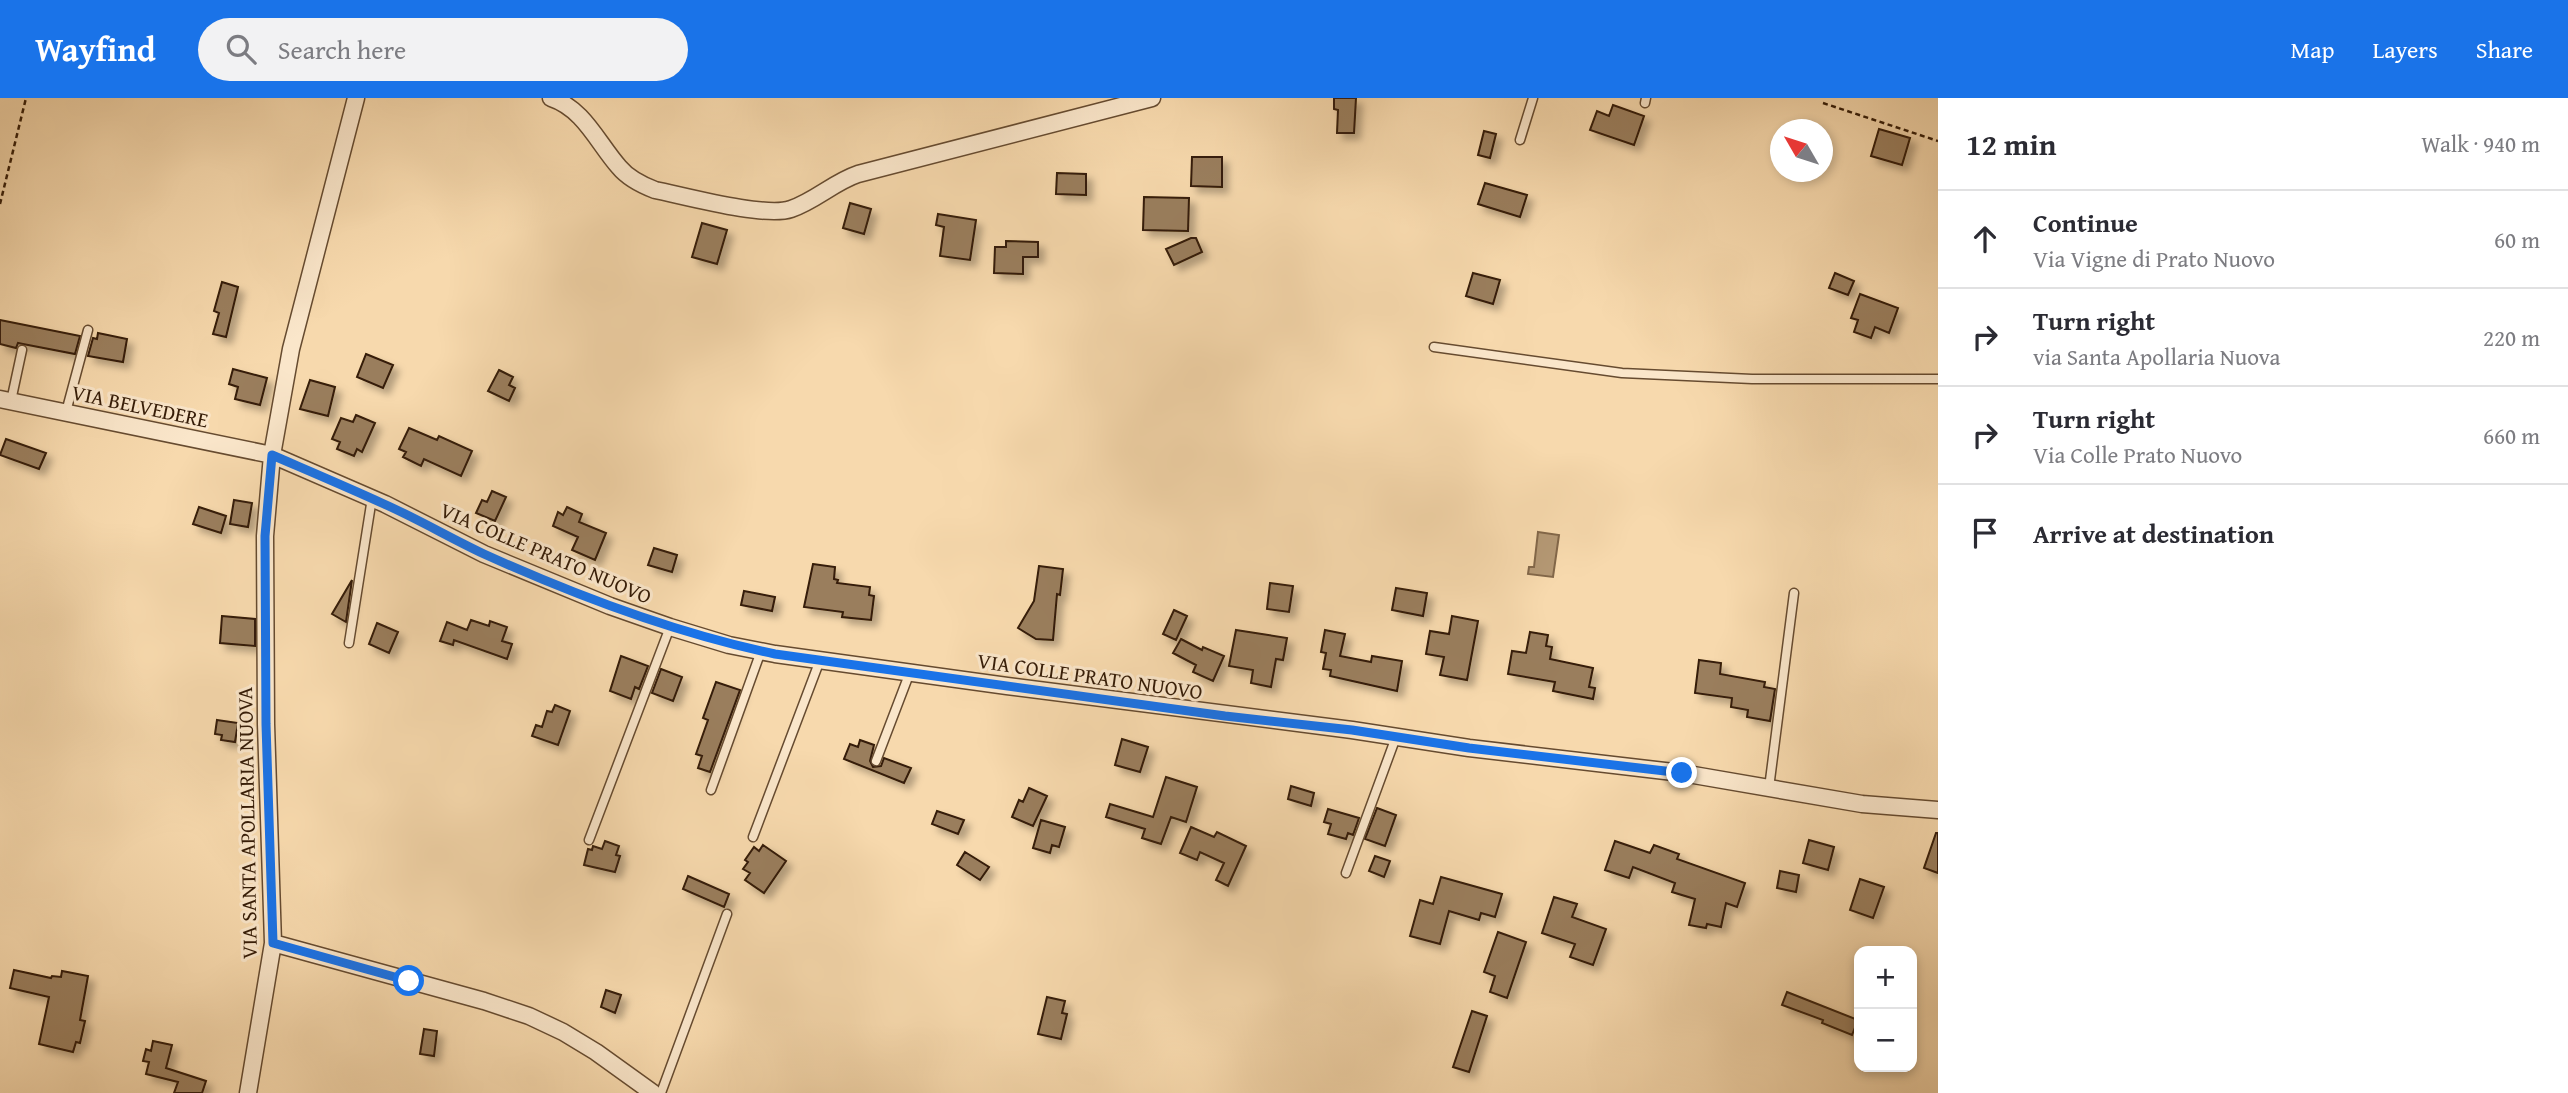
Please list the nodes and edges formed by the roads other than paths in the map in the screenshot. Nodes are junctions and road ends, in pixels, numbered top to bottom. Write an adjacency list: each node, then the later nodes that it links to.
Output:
1 (356, 98): 12 (street, VIA SANTA APOLLARIA NUOVA)
2 (551, 98): 3 (street)
3 (1152, 98)
4 (1533, 98): 5 (lane)
5 (1520, 140)
6 (88, 330): 11 (lane)
7 (1434, 347): 9 (lane)
8 (22, 350): 10 (lane)
9 (1938, 379)
10 (5, 400): 11 (street, VIA BELVEDERE)
11 (66, 412): 12 (street, VIA BELVEDERE)
12 (272, 455): 13 (street, VIA COLLE PRATO NUOVO); 29 (street, VIA SANTA APOLLARIA NUOVA)
13 (372, 498): 15 (street, VIA COLLE PRATO NUOVO); 16 (lane)
14 (1794, 593): 22 (lane)
15 (670, 627): 17 (street, VIA COLLE PRATO NUOVO); 26 (lane)
16 (349, 642)
17 (761, 651): 18 (street, VIA COLLE PRATO NUOVO); 23 (lane)
18 (820, 660): 19 (street, VIA COLLE PRATO NUOVO); 25 (lane)
19 (911, 673): 20 (street, VIA COLLE PRATO NUOVO); 21 (lane)
20 (1396, 737): 22 (street, VIA COLLE PRATO NUOVO); 27 (lane)
21 (876, 761)
22 (1769, 789): 24 (street, VIA COLLE PRATO NUOVO)
23 (711, 790)
24 (1938, 810)
25 (753, 836)
26 (589, 840)
27 (1346, 873)
28 (727, 914): 32 (lane)
29 (273, 943): 30 (street, VIA SANTA APOLLARIA NUOVA); 31 (street)
30 (248, 1093)
31 (653, 1093)
32 (660, 1093)

